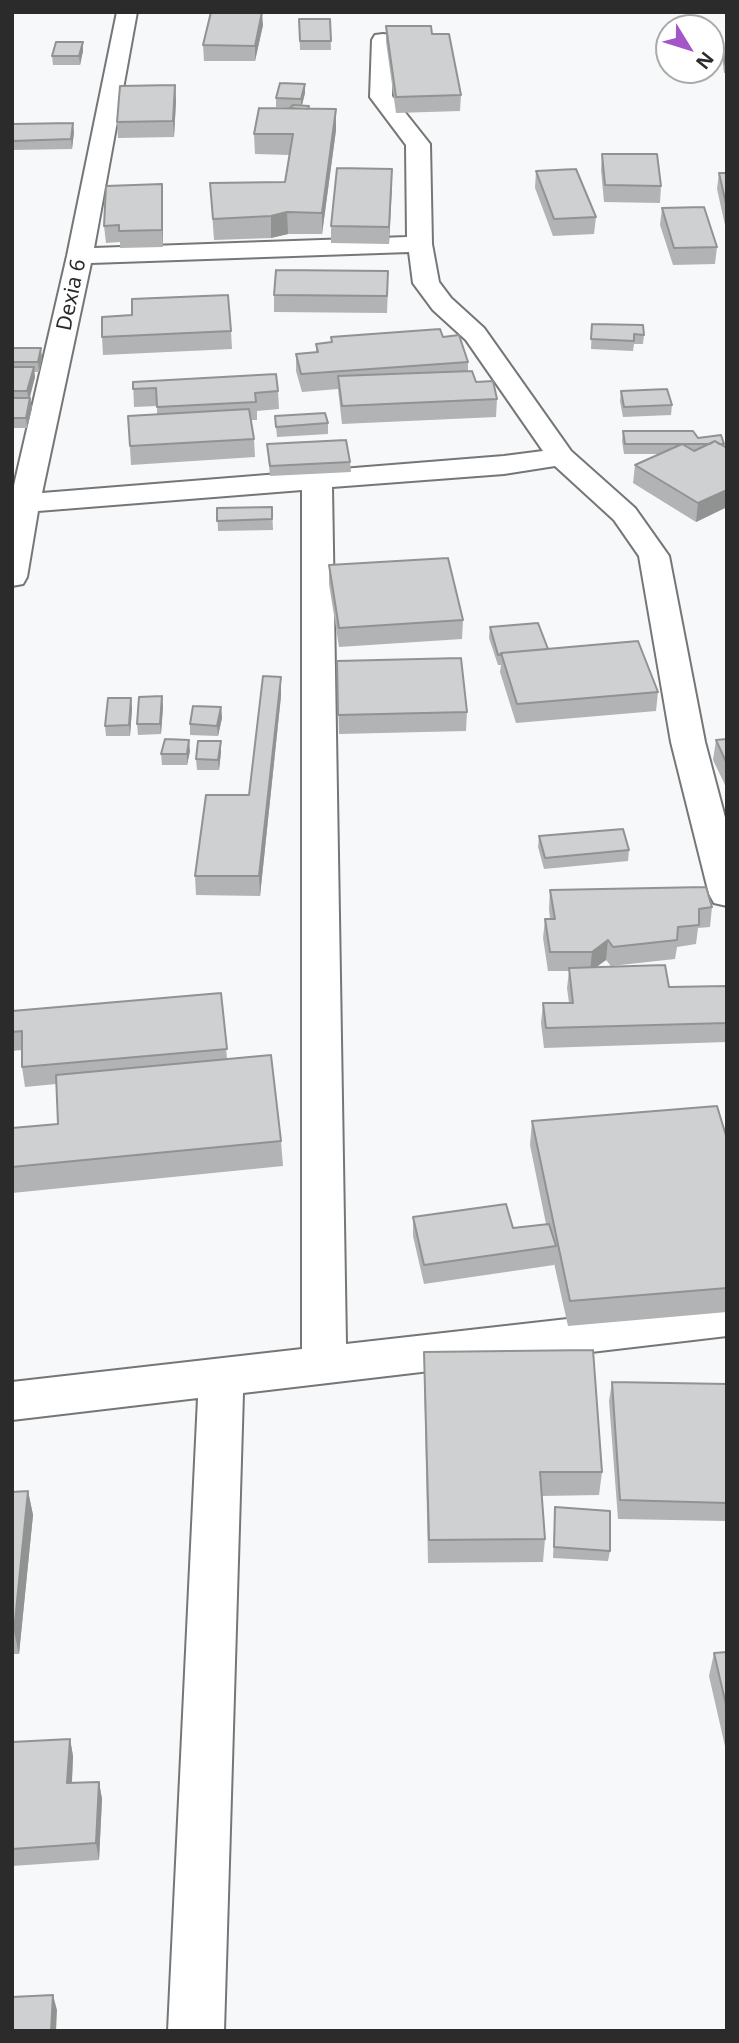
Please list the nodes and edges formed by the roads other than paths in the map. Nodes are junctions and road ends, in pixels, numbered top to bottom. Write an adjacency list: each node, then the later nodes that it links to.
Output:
1 (127, 12): 4 (street, Dexia 6)
2 (383, 40): 3 (street)
3 (420, 244): 4 (street); 5 (street)
4 (80, 256): 7 (street, Dexia 6)
5 (561, 457): 6 (street); 9 (street)
6 (317, 480): 7 (street); 11 (street)
7 (25, 503): 8 (street, Dexia 6)
8 (12, 577)
9 (727, 894)
10 (727, 1318): 11 (street)
11 (324, 1365): 12 (street)
12 (221, 1377): 13 (street); 14 (street)
13 (12, 1401)
14 (196, 2031)

